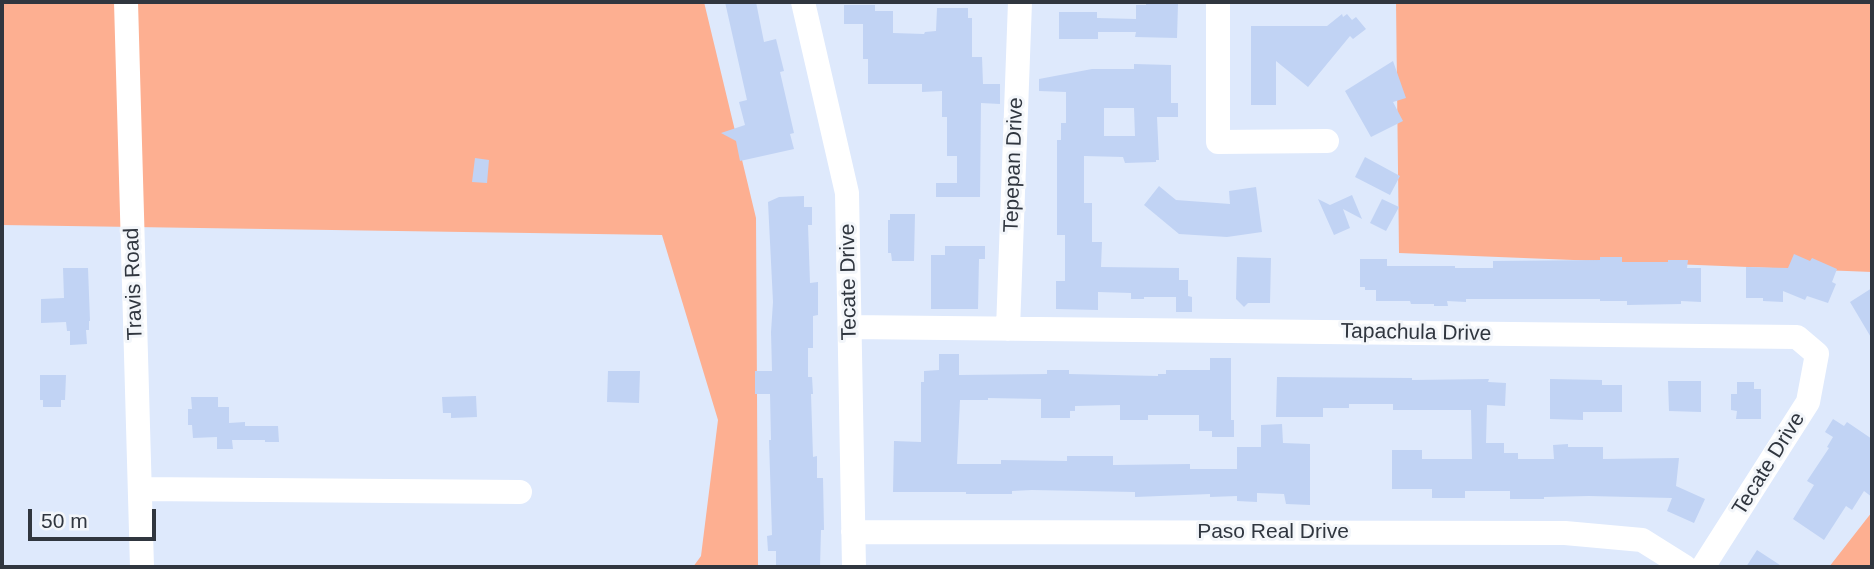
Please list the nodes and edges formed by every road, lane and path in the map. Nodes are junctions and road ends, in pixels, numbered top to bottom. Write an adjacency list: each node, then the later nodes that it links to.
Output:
1 (126, 2): 9 (street, Travis Road)
2 (803, 2): 6 (street, Tecate Drive)
3 (1020, 2): 7 (street, Tepepan Drive)
4 (1218, 2): 5 (street)
5 (1327, 141)
6 (850, 327): 7 (street, Tapachula Drive); 11 (street, Tecate Drive)
7 (1008, 329): 8 (street, Tapachula Drive)
8 (1817, 354): 15 (street, Tecate Drive)
9 (140, 489): 10 (street); 12 (street, Travis Road)
10 (520, 492)
11 (853, 532): 13 (street, Tecate Drive); 14 (street, Paso Real Drive)
12 (142, 567)
13 (854, 567)
14 (1685, 567)
15 (1703, 567)

